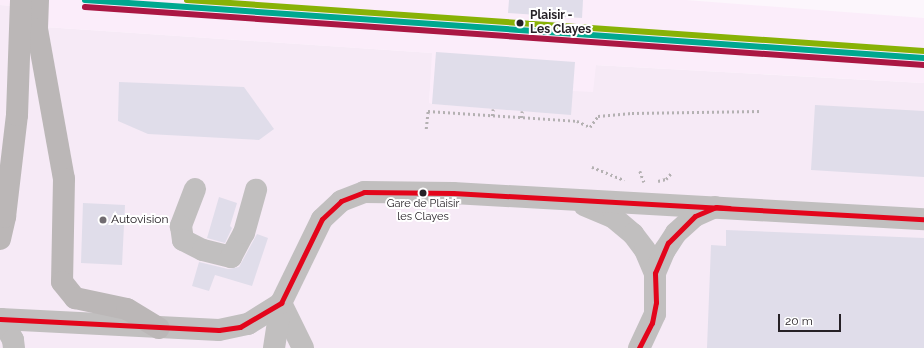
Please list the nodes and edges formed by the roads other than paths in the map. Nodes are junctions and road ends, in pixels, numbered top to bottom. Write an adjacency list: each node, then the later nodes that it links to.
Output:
1 (21, 0): 8 (main road)
2 (38, 0): 12 (main road)
3 (195, 189): 4 (street)
4 (256, 190)
5 (570, 199): 6 (street); 9 (street); 10 (street)
6 (716, 207): 7 (street); 9 (street)
7 (924, 219)
8 (0, 239)
9 (655, 273): 16 (street)
10 (281, 304): 12 (street); 14 (street); 15 (street)
11 (0, 319): 12 (street); 13 (street)
12 (159, 328)
13 (14, 348)
14 (274, 348)
15 (303, 348)
16 (639, 348)

